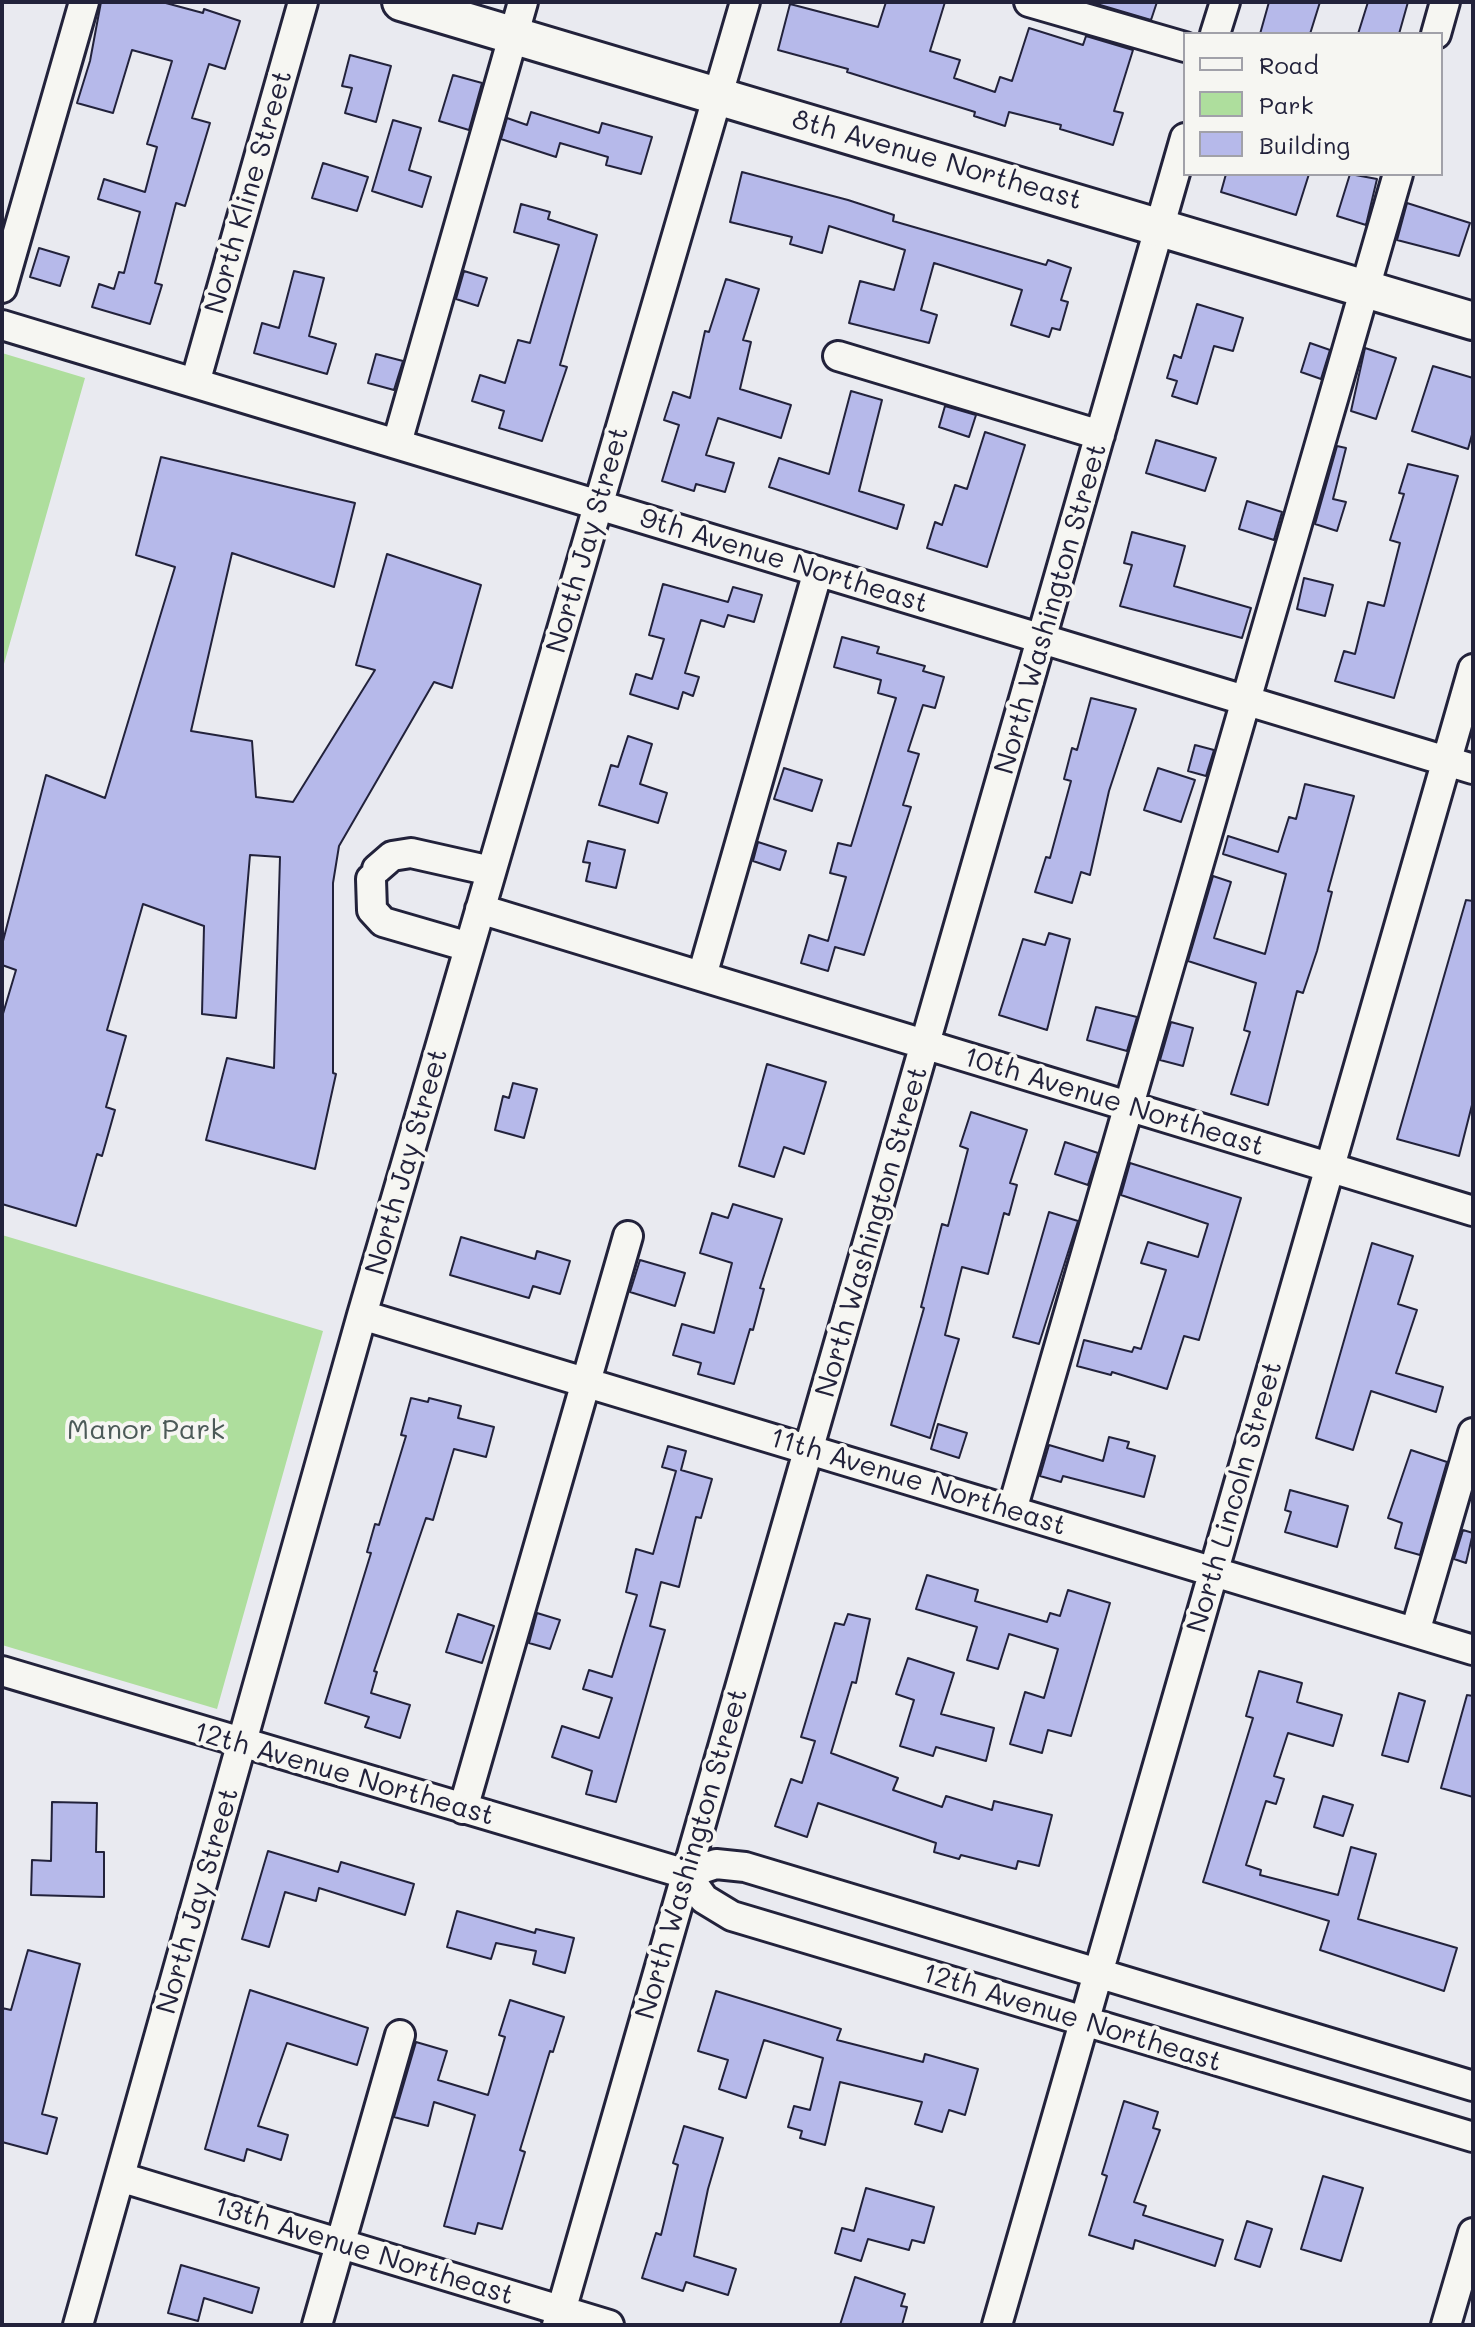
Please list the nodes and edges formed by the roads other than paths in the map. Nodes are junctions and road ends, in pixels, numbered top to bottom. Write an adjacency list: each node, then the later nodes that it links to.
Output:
1 (84, 2): 16 (street)
2 (303, 2): 21 (street, North Kline Street)
3 (401, 2): 8 (main road, 8th Avenue Northeast)
4 (745, 2): 12 (street, North Jay Street)
5 (1029, 2): 11 (street)
6 (1225, 2): 9 (street)
7 (1445, 2): 10 (street)
8 (519, 19): 12 (main road, 8th Avenue Northeast); 23 (street)
9 (1216, 32)
10 (1437, 32)
11 (1183, 46)
12 (718, 96): 15 (main road, 8th Avenue Northeast); 24 (street, North Jay Street)
13 (1183, 145): 15 (street, North Washington Street)
14 (1397, 176): 17 (street)
15 (1159, 226): 17 (main road, 8th Avenue Northeast); 22 (street, North Washington Street)
16 (2, 288)
17 (1366, 289): 18 (main road, 8th Avenue Northeast); 28 (street)
18 (1473, 321)
19 (2, 325): 21 (street, 9th Avenue Northeast)
20 (838, 356): 22 (street)
21 (195, 383): 23 (street, 9th Avenue Northeast)
22 (1100, 435): 26 (street, North Washington Street)
23 (397, 443): 24 (street, 9th Avenue Northeast)
24 (598, 504): 25 (street, 9th Avenue Northeast); 30 (street, North Jay Street)
25 (818, 571): 26 (street, 9th Avenue Northeast); 33 (street)
26 (1042, 639): 28 (street, 9th Avenue Northeast); 34 (street, North Washington Street)
27 (1473, 669): 29 (street, North Lincoln Street)
28 (1246, 700): 29 (street, 9th Avenue Northeast); 35 (street)
29 (1460, 765): 36 (street, North Lincoln Street)
30 (491, 871): 31 (street, North Jay Street); 32 (street)
31 (480, 909): 32 (street, North Jay Street); 33 (street, 10th Avenue Northeast)
32 (469, 947): 39 (street, North Jay Street)
33 (702, 976): 34 (street, 10th Avenue Northeast)
34 (926, 1044): 35 (street, 10th Avenue Northeast); 42 (street, North Washington Street)
35 (1126, 1106): 36 (street, 10th Avenue Northeast); 43 (street)
36 (1329, 1168): 37 (street, 10th Avenue Northeast); 44 (street, North Lincoln Street)
37 (1473, 1211)
38 (628, 1236): 40 (street)
39 (362, 1315): 40 (street, 11th Avenue Northeast); 48 (street, North Jay Street)
40 (586, 1382): 42 (street, 11th Avenue Northeast); 49 (street)
41 (1473, 1433): 45 (street)
42 (809, 1450): 43 (street, 11th Avenue Northeast); 50 (street, North Washington Street)
43 (1012, 1510): 44 (street, 11th Avenue Northeast)
44 (1214, 1571): 45 (street, 11th Avenue Northeast); 51 (street, North Lincoln Street)
45 (1415, 1632): 46 (street, 11th Avenue Northeast)
46 (1473, 1650)
47 (2, 1671): 48 (street, 12th Avenue Northeast)
48 (243, 1744): 49 (street, 12th Avenue Northeast); 56 (street, North Jay Street)
49 (463, 1809): 50 (street, 12th Avenue Northeast)
50 (686, 1874): 51 (street, 12th Avenue Northeast); 52 (street, 12th Avenue Northeast); 59 (street, North Washington Street)
51 (1098, 1973): 52 (street, North Lincoln Street); 54 (street, 12th Avenue Northeast)
52 (1085, 2022): 55 (street, 12th Avenue Northeast); 63 (street, North Lincoln Street)
53 (400, 2035): 58 (street)
54 (1473, 2086)
55 (1473, 2137)
56 (120, 2177): 58 (street, 13th Avenue Northeast); 60 (street, North Jay Street)
57 (1473, 2233): 64 (street)
58 (340, 2244): 59 (street, 13th Avenue Northeast); 61 (street)
59 (559, 2318): 62 (street, 13th Avenue Northeast)
60 (78, 2325)
61 (317, 2325)
62 (609, 2325)
63 (997, 2325)
64 (1446, 2325)

